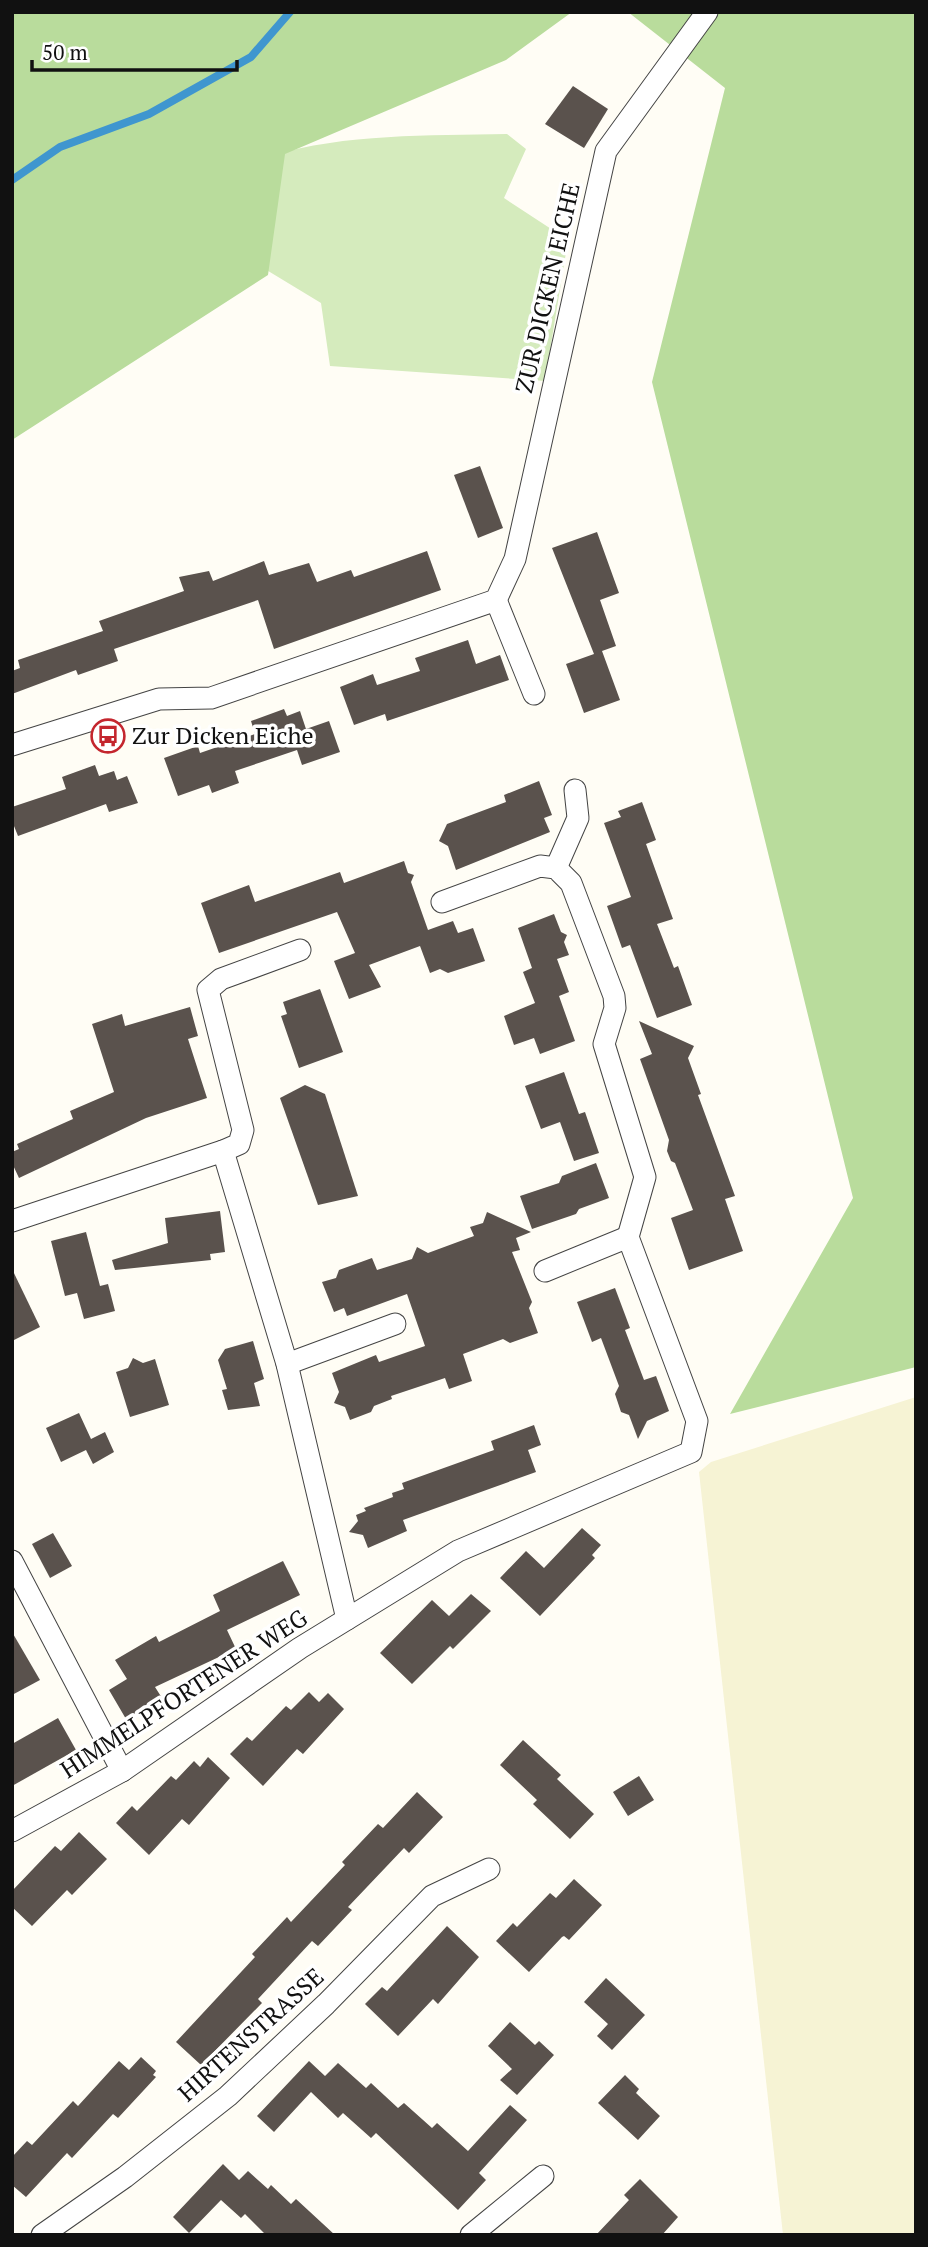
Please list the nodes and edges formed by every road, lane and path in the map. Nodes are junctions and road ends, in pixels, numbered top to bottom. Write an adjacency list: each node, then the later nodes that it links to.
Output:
1 (707, 12): 2 (street, ZUR DICKEN EICHE)
2 (496, 600): 3 (street); 4 (street)
3 (534, 694)
4 (12, 745)
5 (575, 790): 6 (street)
6 (556, 868): 7 (street); 11 (street)
7 (442, 902)
8 (300, 950): 9 (street)
9 (223, 1151): 10 (street); 14 (street, HIMMELPFORTENER WEG)
10 (12, 1221)
11 (628, 1237): 12 (street); 16 (street, HIMMELPFORTENER WEG)
12 (545, 1271)
13 (395, 1324): 14 (street)
14 (286, 1364): 16 (street, HIMMELPFORTENER WEG)
15 (12, 1561): 17 (street)
16 (347, 1619): 17 (street, HIMMELPFORTENER WEG)
17 (121, 1771): 18 (street, HIMMELPFORTENER WEG)
18 (12, 1831)
19 (489, 1869): 21 (street, HIRTENSTRASSE)
20 (542, 2176): 22 (street)
21 (41, 2235)
22 (471, 2235)

